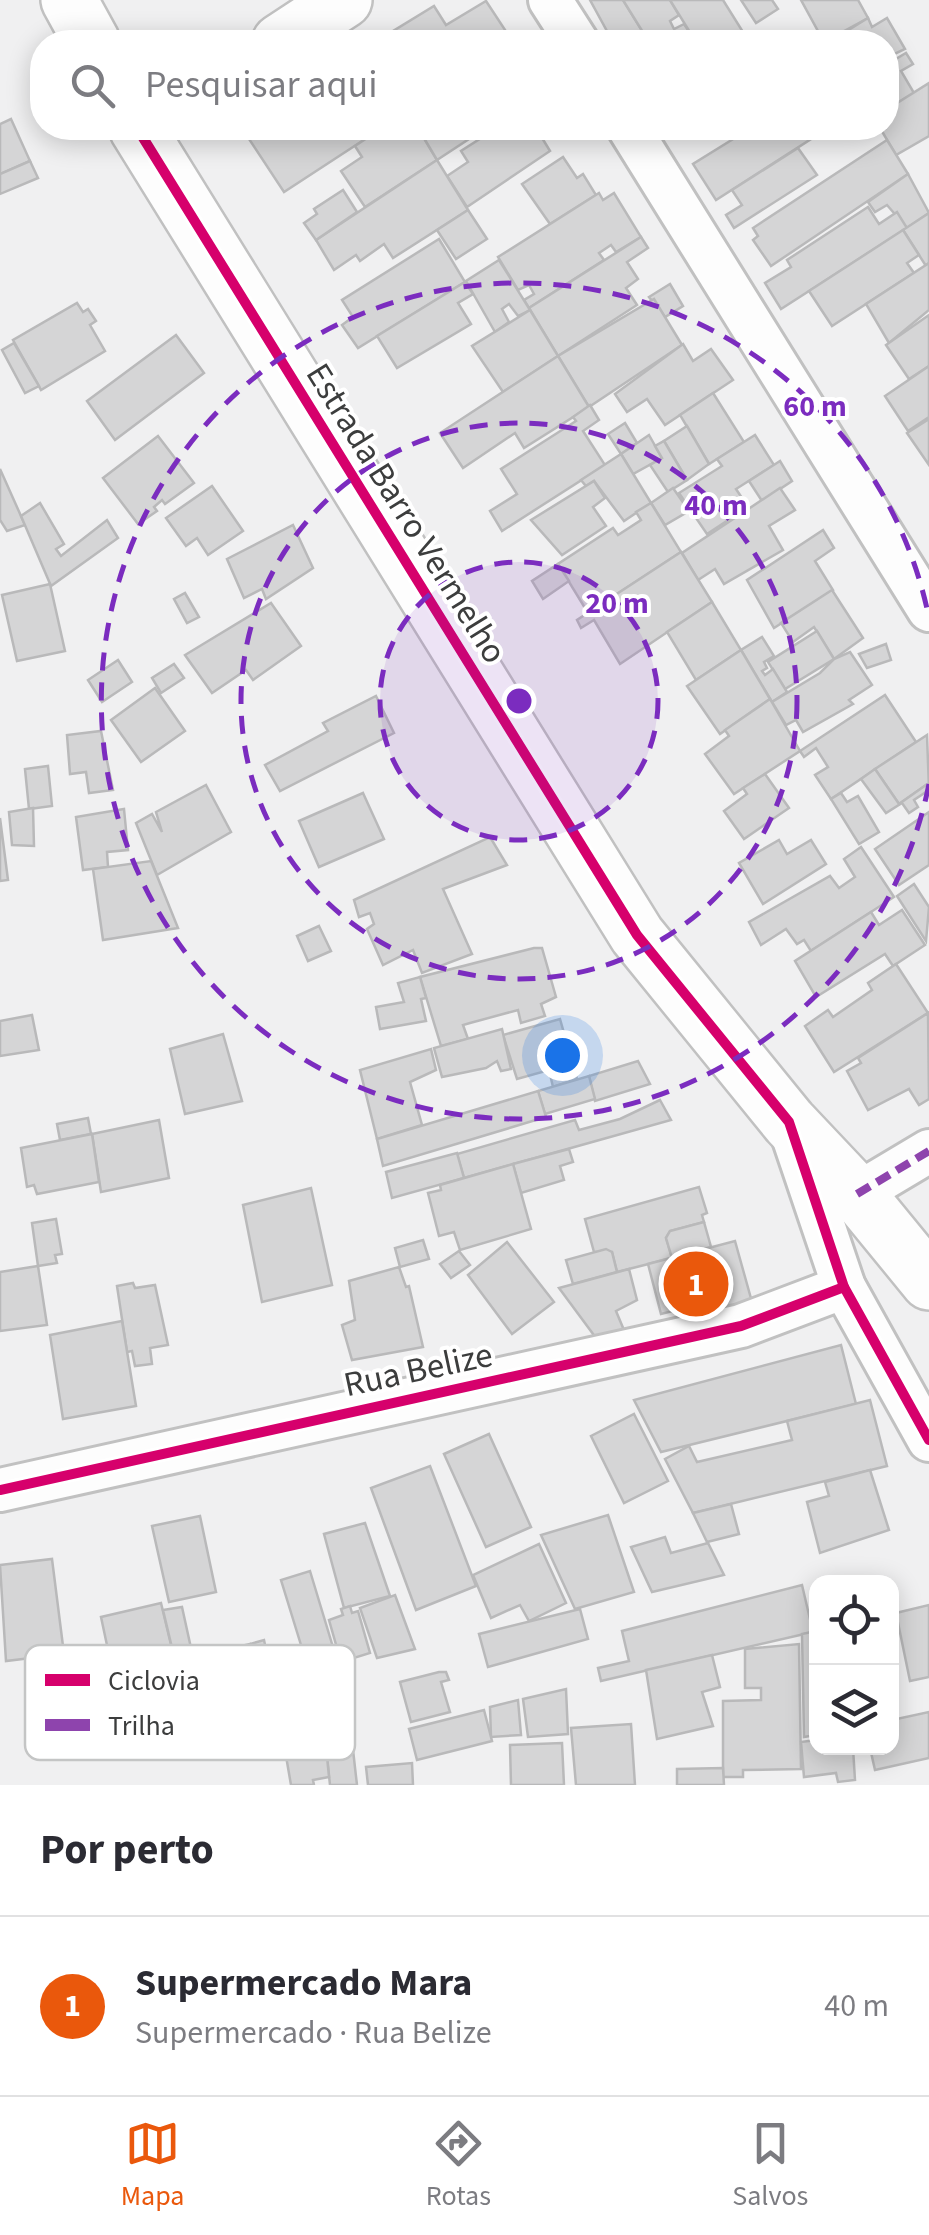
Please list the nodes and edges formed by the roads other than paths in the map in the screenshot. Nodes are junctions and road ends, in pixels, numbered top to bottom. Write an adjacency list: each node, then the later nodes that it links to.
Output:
1 (69, 0): 4 (street)
2 (344, 0): 5 (street)
3 (550, 0): 6 (street)
4 (85, 30)
5 (298, 30)
6 (569, 30)
7 (149, 140): 10 (street, Estrada Barro Vermelho)
8 (637, 140): 9 (street)
9 (929, 610)
10 (788, 1122): 12 (street); 14 (street, Estrada Barro Vermelho)
11 (929, 1151): 12 (street)
12 (857, 1194): 13 (street)
13 (929, 1282)
14 (844, 1287): 15 (street, Estrada Barro Vermelho); 16 (street, Rua Belize)
15 (929, 1440)
16 (0, 1490)

